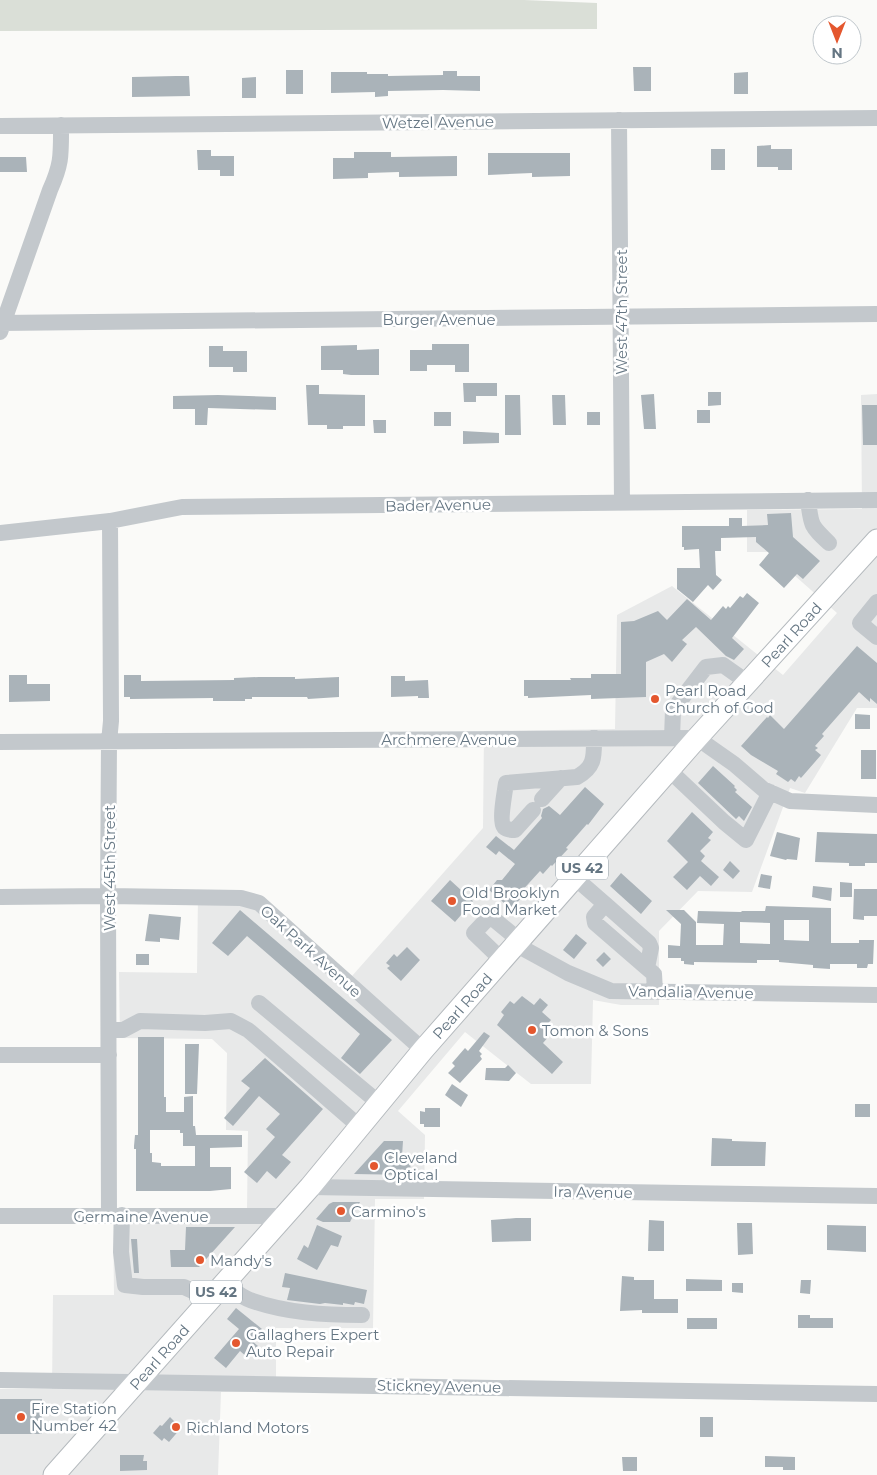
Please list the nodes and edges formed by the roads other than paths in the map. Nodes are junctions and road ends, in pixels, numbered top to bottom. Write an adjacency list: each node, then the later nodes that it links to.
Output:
1 (877, 118): 2 (street, Wetzel Avenue)
2 (619, 120): 3 (street, Wetzel Avenue); 6 (street, West 47th Street)
3 (61, 125): 4 (street, Wetzel Avenue); 7 (street)
4 (0, 126)
5 (877, 314): 6 (street, Burger Avenue)
6 (621, 317): 7 (street, Burger Avenue); 10 (street, West 47th Street)
7 (1, 326)
8 (808, 500): 9 (street, Bader Avenue); 10 (street, Bader Avenue); 13 (street)
9 (877, 500)
10 (622, 503): 11 (street, Bader Avenue)
11 (110, 521): 12 (street, Bader Avenue); 22 (street, West 45th Street)
12 (0, 533)
13 (830, 543)
14 (875, 547): 17 (main road, Pearl Road / US 42)
15 (877, 602): 16 (street)
16 (877, 638)
17 (748, 682): 19 (street); 20 (main road, Pearl Road / US 42)
18 (594, 738): 19 (street, Archmere Avenue); 22 (street, Archmere Avenue); 24 (street)
19 (672, 738): 20 (street, Archmere Avenue)
20 (697, 738): 23 (main road, Pearl Road / US 42); 25 (street)
21 (0, 742): 22 (street, Archmere Avenue)
22 (109, 742): 28 (street, West 45th Street)
23 (669, 770): 25 (street); 27 (main road, Pearl Road / US 42)
24 (561, 778): 24 (street)
25 (770, 792): 26 (street)
26 (877, 805)
27 (574, 877): 30 (street); 31 (main road, Pearl Road / US 42)
28 (108, 896): 29 (street, Oak Park Avenue); 36 (street, West 45th Street); 37 (street, Oak Park Avenue)
29 (0, 897)
30 (605, 904): 32 (street); 32 (street)
31 (512, 948): 33 (street, Vandalia Avenue); 37 (main road, Pearl Road / US 42)
32 (647, 968): 33 (street)
33 (655, 991): 34 (street, Vandalia Avenue)
34 (877, 994)
35 (259, 1003): 40 (street)
36 (109, 1030): 39 (street, West 45th Street); 41 (street)
37 (423, 1050): 40 (main road, Pearl Road / US 42)
38 (0, 1055): 39 (street)
39 (109, 1055): 44 (street, West 45th Street)
40 (379, 1103): 41 (main road, Pearl Road / US 42)
41 (360, 1127): 42 (main road, Pearl Road / US 42)
42 (310, 1187): 43 (street, Ira Avenue); 46 (main road, Pearl Road / US 42)
43 (877, 1196)
44 (116, 1215): 45 (street, Germaine Avenue); 46 (street, Germaine Avenue); 48 (street, West 45th Street)
45 (0, 1216)
46 (283, 1216): 47 (main road, Pearl Road / US 42)
47 (224, 1284): 48 (main road, Pearl Road / US 42); 49 (street)
48 (210, 1299): 51 (main road, Pearl Road / US 42)
49 (362, 1315)
50 (0, 1380): 51 (street, Stickney Avenue)
51 (138, 1381): 52 (street, Stickney Avenue); 53 (main road, Pearl Road / US 42)
52 (877, 1394)
53 (54, 1475)

